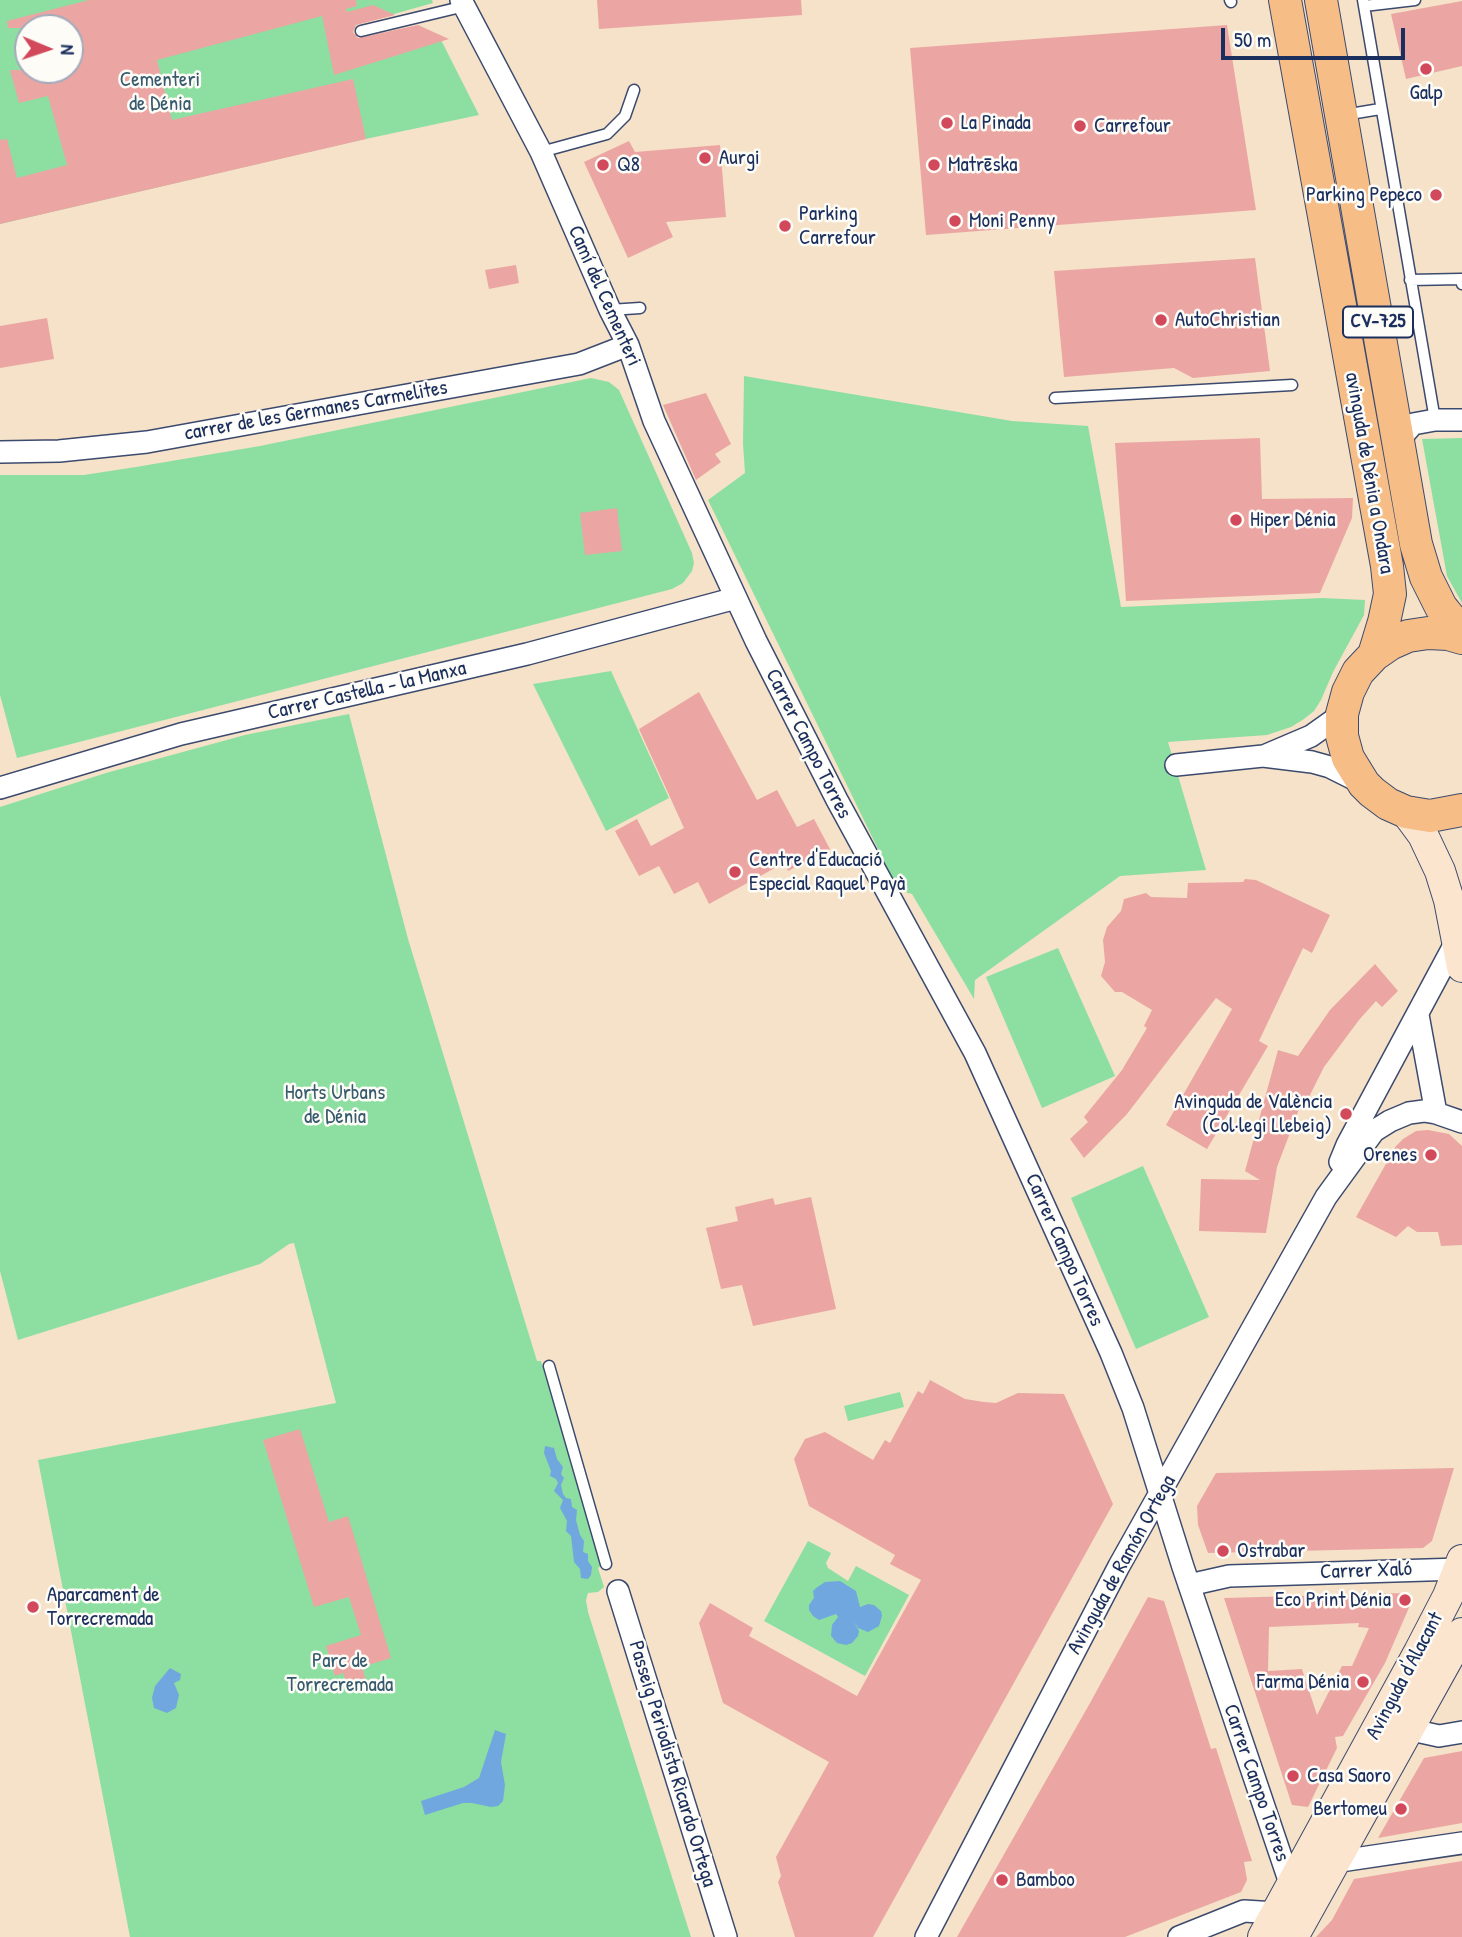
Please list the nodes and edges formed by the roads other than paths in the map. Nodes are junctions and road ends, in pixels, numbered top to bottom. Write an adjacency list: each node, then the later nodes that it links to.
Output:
1 (1285, 0): 24 (main road, avinguda de Dénia a Ondara / CV-725)
2 (1321, 0): 9 (main road, avinguda de Dénia a Ondara / CV-725)
3 (1415, 0): 5 (lane)
4 (463, 3): 6 (lane); 10 (street, Camí del Cementeri)
5 (1363, 3): 8 (lane)
6 (361, 31)
7 (634, 90): 10 (lane)
8 (1380, 109): 9 (lane); 11 (lane)
9 (1342, 116): 20 (main road, avinguda de Dénia a Ondara / CV-725)
10 (541, 152): 14 (street, Camí del Cementeri)
11 (1410, 280): 12 (lane); 18 (lane)
12 (1462, 281)
13 (640, 307): 14 (lane)
14 (610, 310): 15 (street, Camí del Cementeri)
15 (628, 345): 21 (street, carrer de les Germanes Carmelites); 22 (street, Camí del Cementeri)
16 (1292, 385): 17 (lane)
17 (1055, 398)
18 (1435, 420): 19 (street); 20 (street)
19 (1462, 420)
20 (1398, 441): 23 (main road, avinguda de Dénia a Ondara / CV-725)
21 (0, 452)
22 (736, 598): 29 (street, Carrer Castella - la Manxa); 38 (street, Carrer Campo Torres)
23 (1462, 636): 24 (main road, CV-725)
24 (1374, 655): 25 (main road, CV-725)
25 (1342, 714): 26 (street); 28 (main road, CV-725)
26 (1262, 757): 27 (street); 28 (street)
27 (1176, 765)
28 (1364, 784): 31 (main road, CV-725)
29 (0, 788)
30 (1462, 810): 31 (main road, CV-725)
31 (1406, 812): 32 (main road)
32 (1460, 952): 33 (street, Avinguda de Ramón Ortega)
33 (1418, 1015): 34 (street); 36 (street, Avinguda de Ramón Ortega)
34 (1436, 1113): 35 (street, Avinguda de Ramón Ortega); 36 (street, Avinguda de Ramón Ortega)
35 (1462, 1122)
36 (1326, 1197): 38 (street, Avinguda de Ramón Ortega)
37 (549, 1366): 39 (lane)
38 (1160, 1494): 41 (street, Carrer Campo Torres); 51 (street, Avinguda de Ramón Ortega)
39 (606, 1564)
40 (1461, 1564): 41 (street, Carrer Xaló); 48 (main road, Avinguda d'Alacant)
41 (1189, 1585): 48 (street, Carrer Campo Torres)
42 (618, 1591): 50 (street, Passeig Periodista Ricardo Ortega)
43 (1462, 1633): 44 (main road, Avinguda d'Alacant)
44 (1407, 1729): 45 (street); 47 (main road, Avinguda d'Alacant)
45 (1462, 1732)
46 (1462, 1843): 47 (street)
47 (1334, 1862): 49 (main road, Avinguda d'Alacant)
48 (1291, 1887): 49 (main road, Avinguda d'Alacant)
49 (1289, 1929): 52 (street)
50 (726, 1937)
51 (926, 1937)
52 (1179, 1937)

